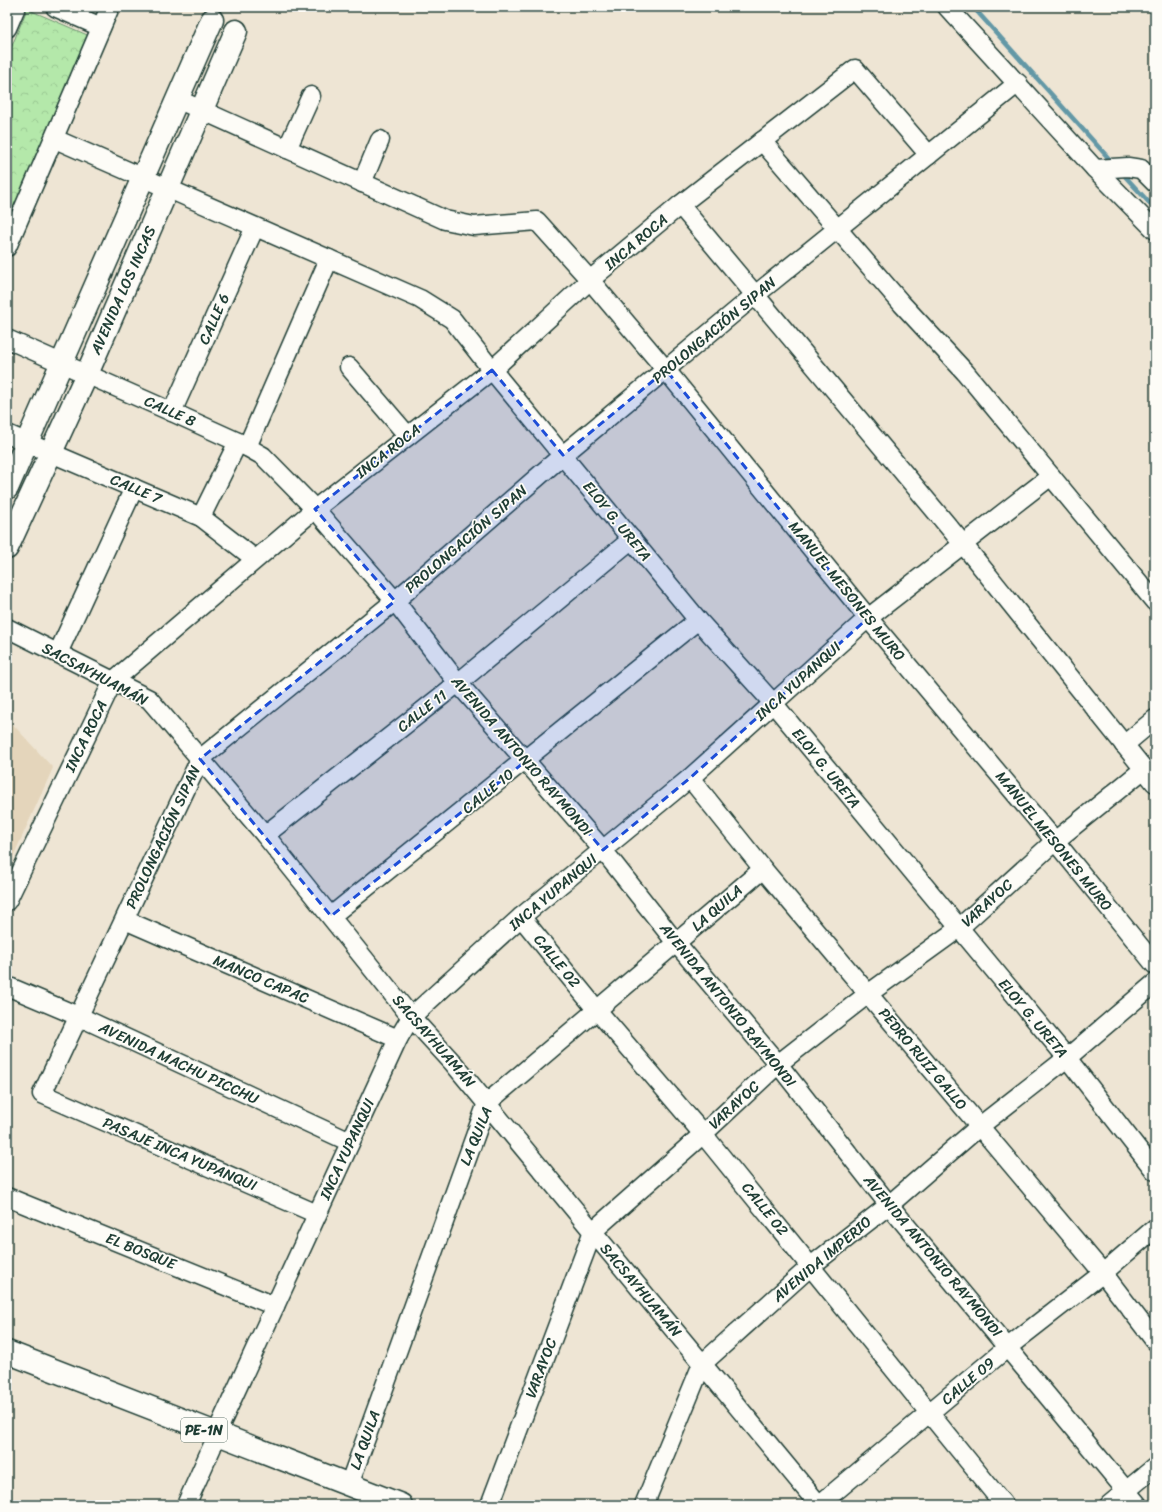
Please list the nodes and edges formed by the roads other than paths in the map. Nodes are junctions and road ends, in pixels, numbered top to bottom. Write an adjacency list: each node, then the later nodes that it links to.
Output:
1 (16, 7): 7 (street)
2 (55, 7): 6 (street)
3 (110, 7): 6 (street)
4 (947, 7): 9 (street)
5 (212, 20): 8 (street); 11 (main road, AVENIDA LOS INCAS)
6 (101, 27): 13 (street)
7 (7, 28)
8 (236, 31): 12 (main road, AVENIDA LOS INCAS)
9 (1018, 83): 17 (street, PROLONGACIÓN SIPAN); 18 (street)
10 (311, 96): 16 (street)
11 (177, 99): 12 (street); 19 (main road, AVENIDA LOS INCAS)
12 (201, 110): 16 (street); 22 (main road, AVENIDA LOS INCAS)
13 (55, 139): 19 (street, ELOY G. URETA); 27 (street)
14 (380, 140): 20 (street)
15 (762, 141): 17 (street, INCA ROCA); 23 (street, INCA ROCA); 25 (street)
16 (287, 149): 20 (street)
17 (928, 154): 25 (street, PROLONGACIÓN SIPAN)
18 (1095, 170): 21 (street); 26 (street)
19 (144, 177): 22 (street, ELOY G. URETA); 32 (main road, AVENIDA LOS INCAS)
20 (362, 183): 29 (street, MANUEL MESONES MURO)
21 (1155, 183)
22 (168, 188): 24 (street, ELOY G. URETA); 36 (main road, AVENIDA LOS INCAS)
23 (680, 205): 29 (street, INCA ROCA); 30 (street)
24 (256, 227): 28 (street, ELOY G. URETA); 37 (street, CALLE 6)
25 (838, 229): 30 (street, PROLONGACIÓN SIPAN); 44 (street)
26 (1155, 230)
27 (7, 247)
28 (329, 259): 34 (street, ELOY G. URETA); 41 (street)
29 (590, 280): 34 (street, INCA ROCA); 35 (street, MANUEL MESONES MURO)
30 (754, 296): 35 (street, PROLONGACIÓN SIPAN); 50 (street)
31 (7, 339): 32 (street, CALLE 8)
32 (62, 364): 36 (street, CALLE 8); 40 (main road, AVENIDA LOS INCAS)
33 (349, 367): 39 (street)
34 (492, 370): 39 (street, INCA ROCA); 43 (street, ELOY G. URETA)
35 (666, 370): 43 (street, PROLONGACIÓN SIPAN); 55 (street, MANUEL MESONES MURO)
36 (87, 374): 37 (street, CALLE 8); 42 (main road, AVENIDA LOS INCAS)
37 (172, 412): 41 (street, CALLE 8)
38 (7, 434): 40 (street, CALLE 7)
39 (408, 436): 47 (street, INCA ROCA)
40 (27, 443): 42 (street, CALLE 7); 45 (main road, AVENIDA LOS INCAS)
41 (242, 444): 47 (street, CALLE 8); 48 (street)
42 (51, 452): 46 (street, CALLE 7); 51 (main road, AVENIDA LOS INCAS)
43 (563, 455): 49 (street, ELOY G. URETA); 53 (street, PROLONGACIÓN SIPAN)
44 (1051, 476): 50 (street, INCA YUPANQUI); 54 (street)
45 (7, 488)
46 (134, 488): 48 (street, CALLE 7); 58 (street)
47 (315, 509): 52 (street, INCA ROCA); 53 (street, AVENIDA ANTONIO RAYMONDI)
48 (202, 517): 52 (street, CALLE 7)
49 (632, 539): 56 (street, ELOY G. URETA); 60 (street, CALLE 11)
50 (963, 544): 55 (street, INCA YUPANQUI); 63 (street)
51 (7, 548)
52 (256, 560): 59 (street, INCA ROCA)
53 (395, 601): 60 (street, AVENIDA ANTONIO RAYMONDI); 64 (street, PROLONGACIÓN SIPAN)
54 (1155, 602)
55 (868, 618): 61 (street, INCA YUPANQUI); 70 (street, MANUEL MESONES MURO)
56 (698, 620): 61 (street, ELOY G. URETA); 65 (street, CALLE 10)
57 (7, 628): 58 (street, SACSAYHUAMÁN)
58 (58, 653): 59 (street, SACSAYHUAMÁN)
59 (113, 681): 64 (street, SACSAYHUAMÁN); 73 (street, INCA ROCA)
60 (458, 682): 65 (street, AVENIDA ANTONIO RAYMONDI); 69 (street, CALLE 11)
61 (773, 702): 67 (street, INCA YUPANQUI); 77 (street, ELOY G. URETA)
62 (1155, 719): 63 (street)
63 (1124, 744): 66 (street)
64 (200, 758): 69 (street, SACSAYHUAMÁN); 76 (street, PROLONGACIÓN SIPAN)
65 (526, 760): 71 (street, AVENIDA ANTONIO RAYMONDI); 74 (street, CALLE 10)
66 (1144, 769): 68 (street); 70 (street, VARAYOC)
67 (690, 778): 71 (street, INCA YUPANQUI); 72 (street, PEDRO RUIZ GALLO)
68 (1155, 783)
69 (265, 835): 74 (street, SACSAYHUAMÁN)
70 (1055, 841): 77 (street, VARAYOC); 79 (street, MANUEL MESONES MURO)
71 (603, 850): 75 (street, INCA YUPANQUI); 78 (street, AVENIDA ANTONIO RAYMONDI)
72 (763, 869): 78 (street, LA QUILA); 82 (street, PEDRO RUIZ GALLO)
73 (7, 901)
74 (331, 916): 85 (street, SACSAYHUAMÁN)
75 (521, 917): 83 (street, CALLE 02); 85 (street, INCA YUPANQUI)
76 (125, 920): 84 (street, PROLONGACIÓN SIPAN); 86 (street, MANCO CAPAC)
77 (958, 929): 82 (street, VARAYOC); 87 (street, ELOY G. URETA)
78 (677, 944): 83 (street, LA QUILA); 88 (street, AVENIDA ANTONIO RAYMONDI)
79 (1155, 965)
80 (1155, 983): 87 (street, AVENIDA IMPERIO)
81 (7, 986): 84 (street, AVENIDA MACHU PICCHU)
82 (868, 994): 88 (street, VARAYOC); 91 (street, PEDRO RUIZ GALLO)
83 (596, 1009): 90 (street, LA QUILA); 92 (street, CALLE 02)
84 (78, 1016): 89 (street, PROLONGACIÓN SIPAN); 93 (street, AVENIDA MACHU PICCHU)
85 (411, 1016): 86 (street, INCA YUPANQUI); 90 (street, SACSAYHUAMÁN)
86 (398, 1039): 93 (street, INCA YUPANQUI)
87 (1067, 1058): 91 (street, AVENIDA IMPERIO); 94 (street, ELOY G. URETA)
88 (778, 1064): 92 (street, VARAYOC); 96 (street, AVENIDA ANTONIO RAYMONDI)
89 (42, 1094): 97 (street, PASAJE INCA YUPANQUI)
90 (486, 1103): 99 (street, SACSAYHUAMÁN); 111 (street, LA QUILA)
91 (980, 1126): 96 (street, AVENIDA IMPERIO); 101 (street, PEDRO RUIZ GALLO)
92 (703, 1134): 99 (street, VARAYOC); 100 (street, CALLE 02)
93 (350, 1142): 97 (street, INCA YUPANQUI)
94 (1155, 1171)
95 (7, 1197): 102 (street, EL BOSQUE)
96 (889, 1205): 100 (street, AVENIDA IMPERIO); 104 (street, AVENIDA ANTONIO RAYMONDI)
97 (317, 1214): 102 (street, INCA YUPANQUI)
98 (1155, 1228): 101 (street, CALLE 09)
99 (593, 1231): 106 (street, SACSAYHUAMÁN); 116 (street, VARAYOC)
100 (811, 1266): 106 (street, AVENIDA IMPERIO); 108 (street, CALLE 02)
101 (1103, 1273): 103 (street, PEDRO RUIZ GALLO); 104 (street, CALLE 09)
102 (275, 1306): 109 (street, INCA YUPANQUI)
103 (1155, 1341)
104 (1008, 1347): 108 (street, CALLE 09); 112 (street, AVENIDA ANTONIO RAYMONDI)
105 (7, 1352): 109 (main road, PE-1N)
106 (702, 1364): 117 (street, AVENIDA IMPERIO); 118 (street, SACSAYHUAMÁN)
107 (7, 1368): 109 (main road, PE-1N)
108 (930, 1414): 118 (street, CALLE 09); 119 (street, CALLE 02)
109 (214, 1441): 111 (main road, PE-1N); 113 (street, INCA YUPANQUI); 114 (main road, PE-1N)
110 (1155, 1467): 112 (street)
111 (349, 1485): 115 (main road, PE-1N)
112 (1126, 1491): 120 (street); 121 (street, AVENIDA ANTONIO RAYMONDI)
113 (186, 1505)
114 (359, 1505)
115 (402, 1505)
116 (490, 1505)
117 (644, 1505)
118 (819, 1505)
119 (1004, 1505)
120 (1109, 1505)
121 (1138, 1505)

